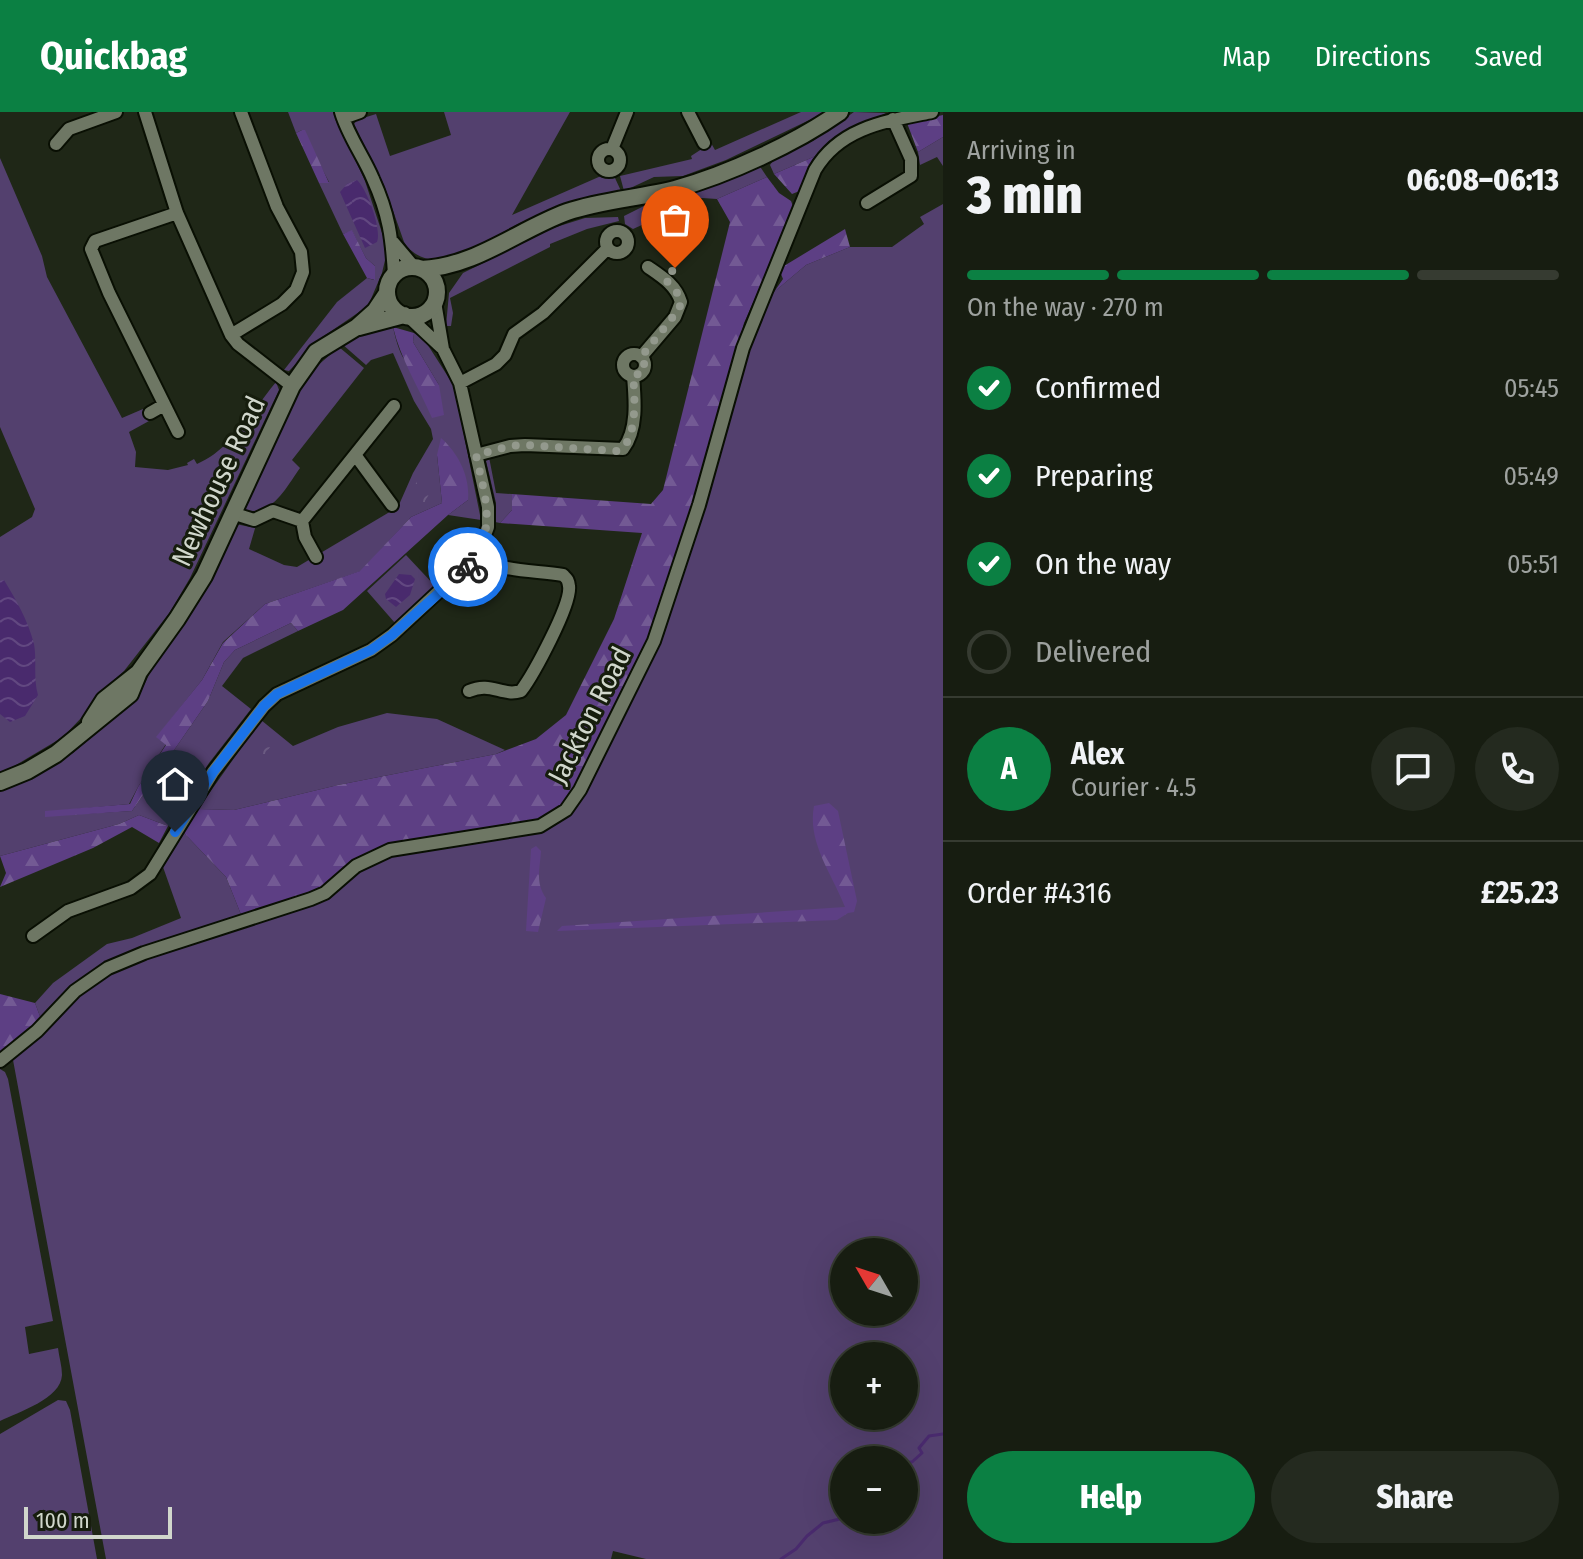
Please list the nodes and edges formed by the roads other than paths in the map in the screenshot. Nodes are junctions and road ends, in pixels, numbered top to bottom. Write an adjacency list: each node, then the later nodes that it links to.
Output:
1 (116, 112): 12 (street)
2 (145, 112): 17 (street)
3 (241, 112): 30 (street)
4 (360, 112): 9 (street)
5 (627, 112): 13 (street)
6 (688, 112): 11 (street)
7 (840, 112): 20 (street)
8 (932, 112): 10 (street, Jackton Road)
9 (342, 115): 18 (street)
10 (893, 119): 15 (street); 50 (street, Jackton Road)
11 (704, 143)
12 (56, 144)
13 (612, 149)
14 (876, 180): 15 (street)
15 (884, 193): 16 (street)
16 (867, 203)
17 (177, 213): 30 (street); 34 (street)
18 (393, 242): 22 (street); 24 (street)
19 (608, 248): 32 (street)
20 (465, 261): 22 (street); 27 (street)
21 (648, 267): 25 (street)
22 (417, 268): 24 (street); 27 (street)
23 (675, 268): 25 (street)
24 (394, 275): 26 (street)
25 (665, 279): 38 (street)
26 (387, 293): 28 (street); 29 (street, Newhouse Road)
27 (436, 299): 28 (street); 31 (street)
28 (406, 316): 29 (street, Newhouse Road); 31 (street)
29 (357, 327): 33 (street, Newhouse Road)
30 (231, 335): 33 (street)
31 (443, 349): 32 (street)
32 (460, 383): 38 (street)
33 (292, 386): 41 (street, Newhouse Road)
34 (164, 405): 36 (street); 37 (street)
35 (394, 406): 39 (street)
36 (150, 413)
37 (178, 432)
38 (476, 455): 43 (street)
39 (356, 456): 40 (street); 42 (street)
40 (392, 505)
41 (232, 513): 42 (street); 48 (street, Newhouse Road)
42 (302, 521): 44 (street)
43 (477, 556): 46 (street); 49 (street)
44 (316, 557)
45 (487, 672): 46 (street)
46 (487, 686): 47 (street)
47 (469, 691)
48 (0, 782)
49 (33, 936)
50 (0, 1061)

